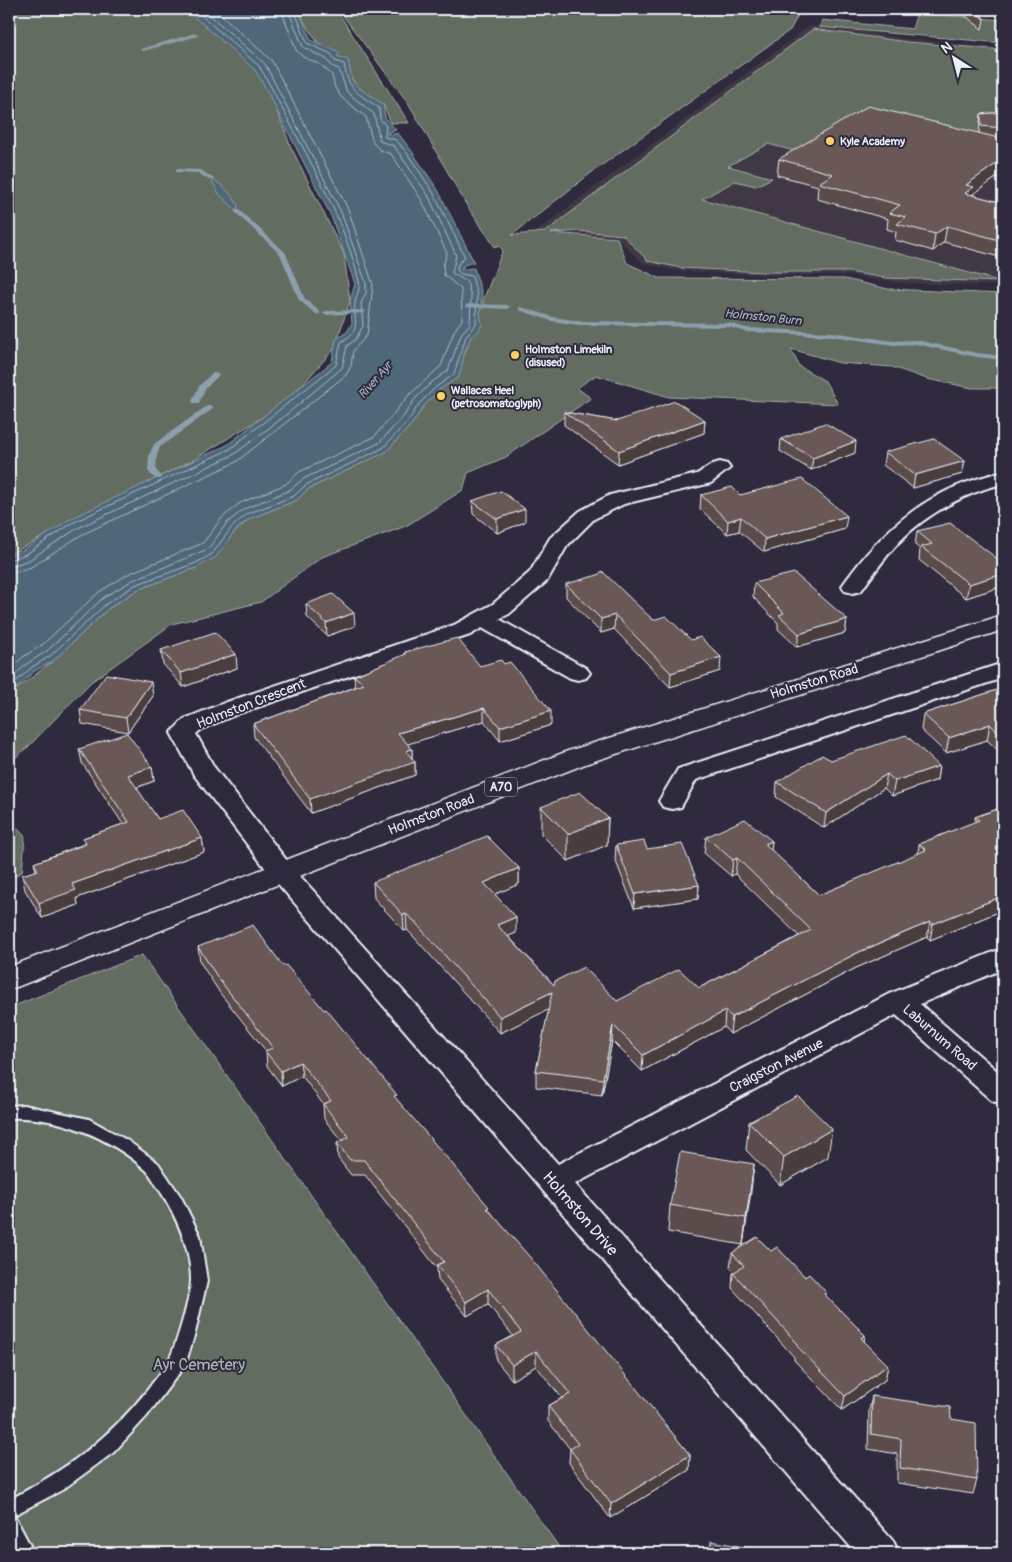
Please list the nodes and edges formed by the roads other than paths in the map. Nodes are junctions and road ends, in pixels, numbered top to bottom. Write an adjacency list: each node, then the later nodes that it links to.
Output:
1 (720, 468): 4 (street, Holmston Crescent)
2 (1003, 478): 3 (street)
3 (853, 586)
4 (482, 619): 7 (street); 9 (street, Holmston Crescent)
5 (1000, 627): 9 (main road, Holmston Road / A70)
6 (1003, 670): 8 (street)
7 (578, 673)
8 (672, 801)
9 (282, 872): 11 (main road, Holmston Road / A70); 15 (street, Holmston Drive)
10 (1003, 958): 12 (street, Craigston Avenue)
11 (9, 979)
12 (899, 1001): 13 (street, Laburnum Road); 15 (street, Craigston Avenue)
13 (1003, 1093)
14 (9, 1112): 16 (lane)
15 (553, 1181): 19 (street, Holmston Drive)
16 (9, 1509)
17 (9, 1522): 18 (lane)
18 (25, 1553)
19 (880, 1553)

